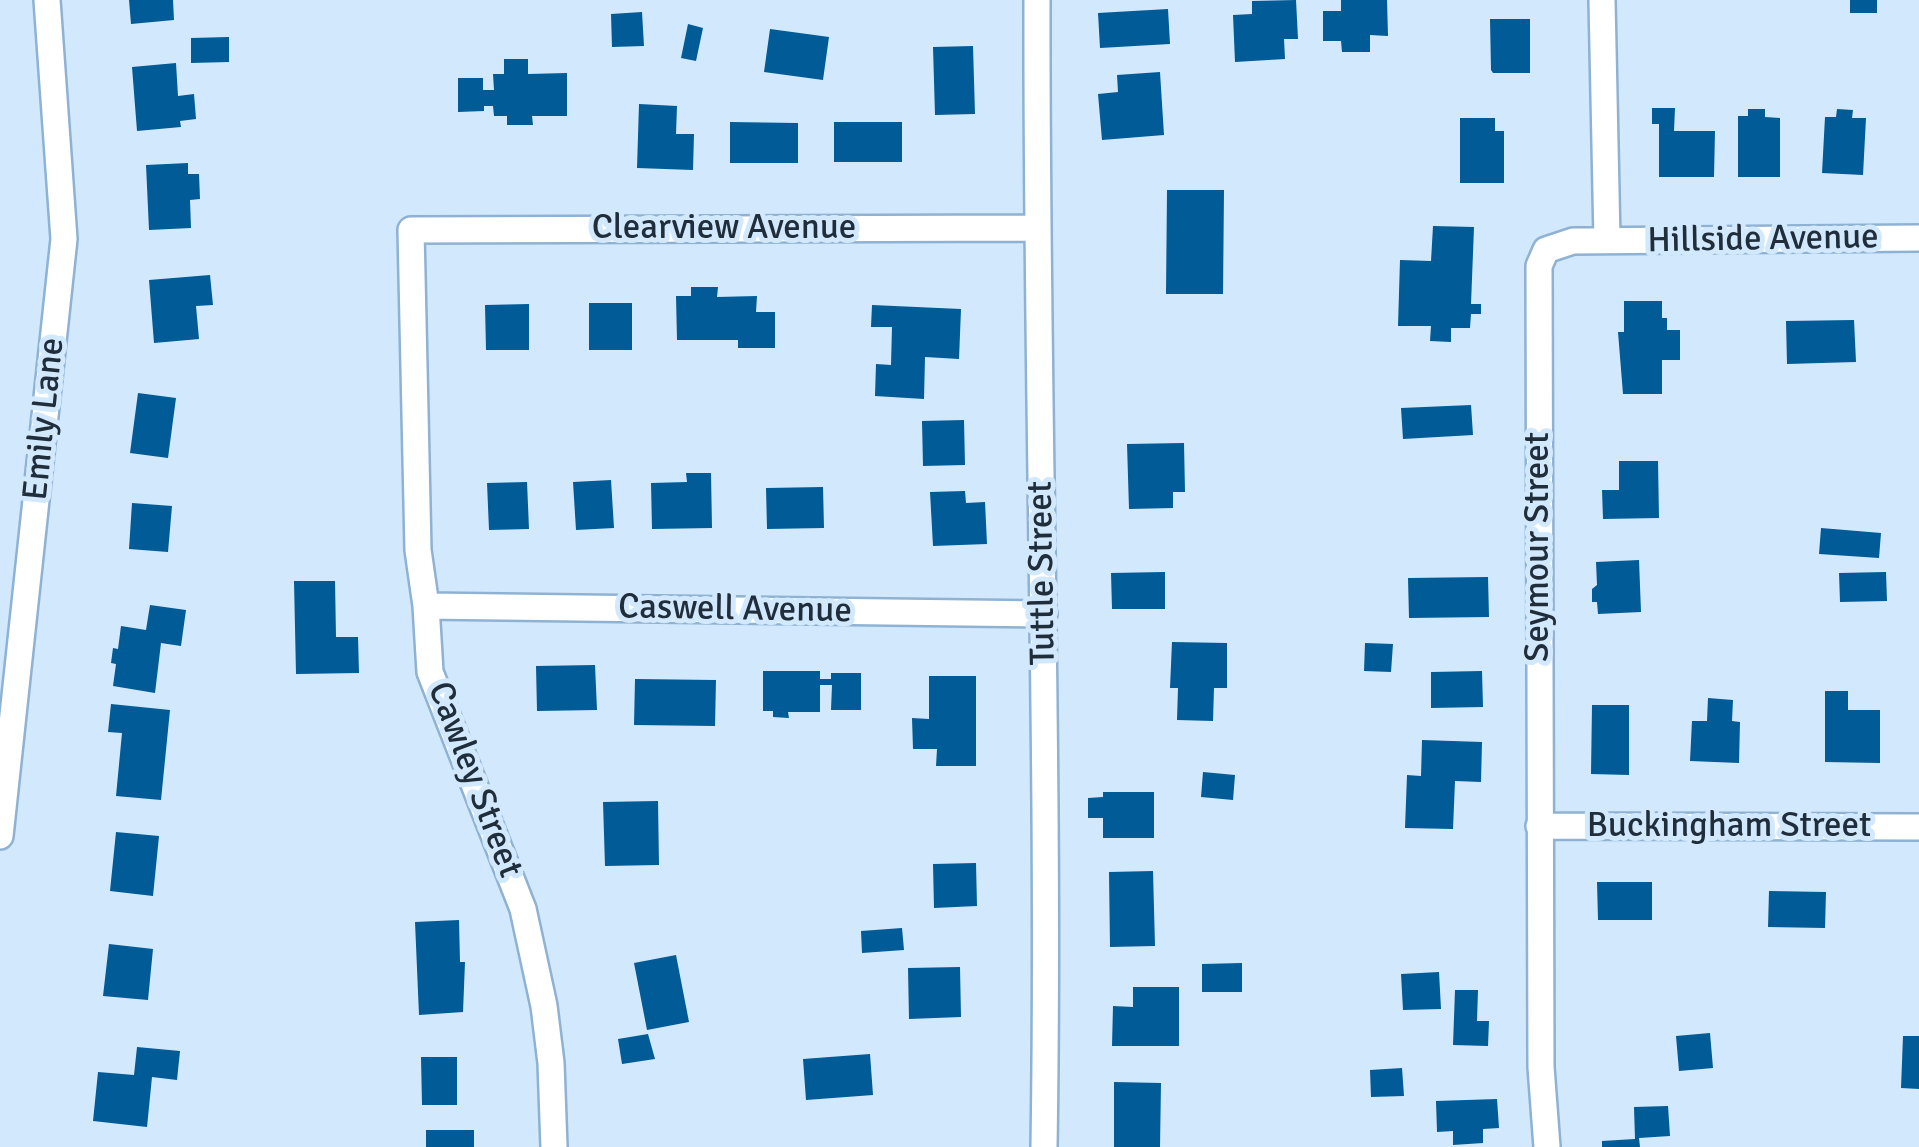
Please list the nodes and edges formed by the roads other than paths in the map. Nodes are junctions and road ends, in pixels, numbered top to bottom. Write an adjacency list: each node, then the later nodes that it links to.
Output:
1 (47, 0): 12 (street, Emily Lane)
2 (1037, 0): 4 (street, Tuttle Street)
3 (1602, 0): 7 (street)
4 (1036, 228): 5 (street, Clearview Avenue); 9 (street, Tuttle Street)
5 (411, 230): 8 (street, Cawley Street)
6 (1919, 238): 7 (street, Hillside Avenue)
7 (1607, 240): 10 (street, Seymour Street)
8 (426, 606): 9 (street, Caswell Avenue); 13 (street, Cawley Street)
9 (1044, 614): 14 (street, Tuttle Street)
10 (1539, 826): 11 (street, Buckingham Street); 15 (street, Seymour Street)
11 (1919, 827)
12 (0, 836)
13 (554, 1147)
14 (1044, 1147)
15 (1547, 1147)

